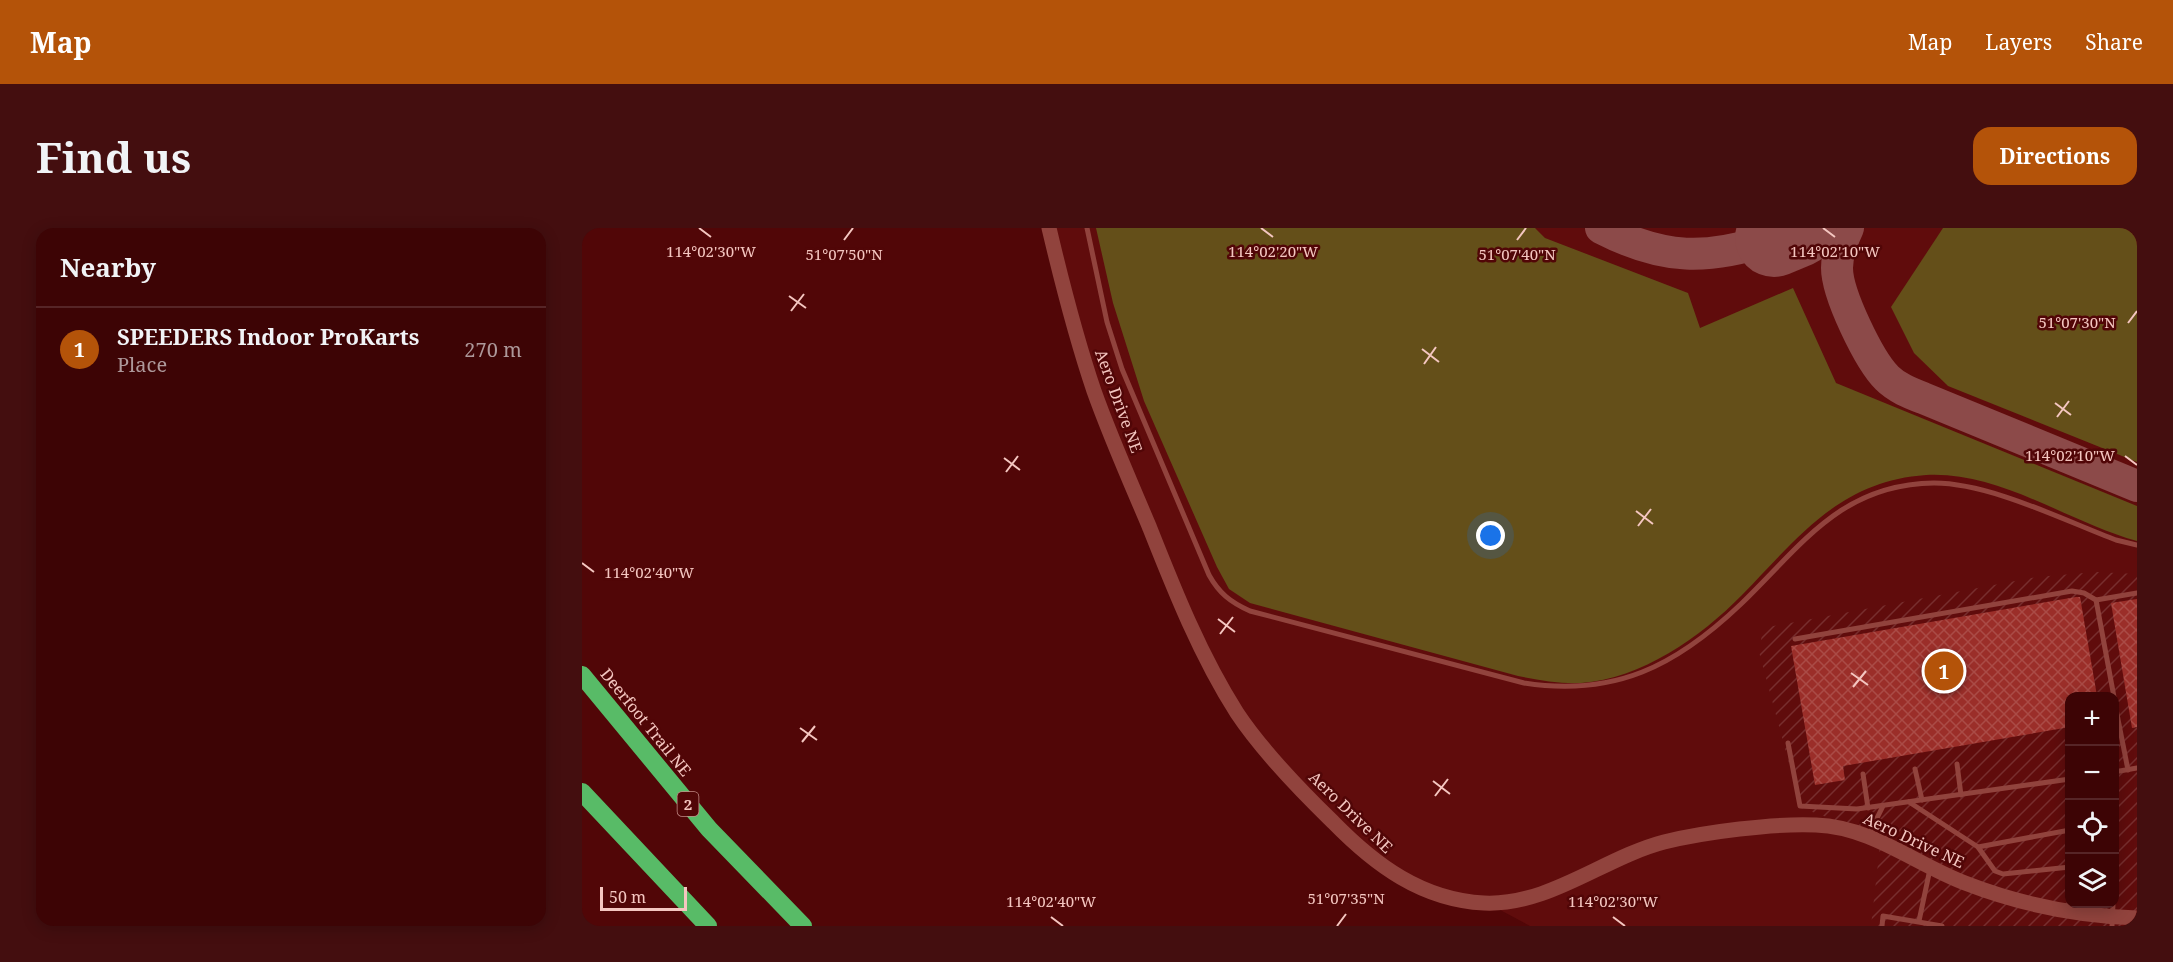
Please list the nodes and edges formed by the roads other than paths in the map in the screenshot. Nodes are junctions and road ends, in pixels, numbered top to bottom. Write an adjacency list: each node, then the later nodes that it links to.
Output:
1 (1049, 228): 25 (street, Aero Drive NE)
2 (1087, 228): 3 (lane)
3 (2137, 545)
4 (2137, 593): 5 (lane)
5 (2096, 600): 6 (lane); 8 (lane)
6 (1795, 639)
7 (582, 675): 35 (highway, Deerfoot Trail NE / 2)
8 (2113, 692)
9 (2119, 726): 13 (lane)
10 (1788, 743): 22 (lane)
11 (1957, 764): 19 (lane)
12 (1915, 769): 20 (lane)
13 (2127, 770): 14 (lane); 15 (lane)
14 (2137, 770)
15 (2119, 771)
16 (1863, 774): 24 (lane)
17 (2065, 780): 19 (lane)
18 (582, 792): 34 (highway)
19 (1961, 795): 20 (lane)
20 (1922, 800): 21 (lane)
21 (1909, 802): 23 (lane); 28 (lane)
22 (1800, 806): 24 (lane); 25 (lane)
23 (1883, 806): 24 (lane); 27 (lane)
24 (1868, 808)
25 (1804, 825): 27 (street, Aero Drive NE)
26 (2065, 831): 28 (lane)
27 (1868, 836): 29 (street, Aero Drive NE)
28 (1978, 847): 30 (lane)
29 (1930, 868): 31 (street, Aero Drive NE); 33 (lane)
30 (2065, 868)
31 (2113, 915): 32 (street, Aero Drive NE)
32 (2137, 918)
33 (1919, 921): 36 (lane); 37 (lane)
34 (708, 926)
35 (803, 926)
36 (1882, 926)
37 (1942, 926)

